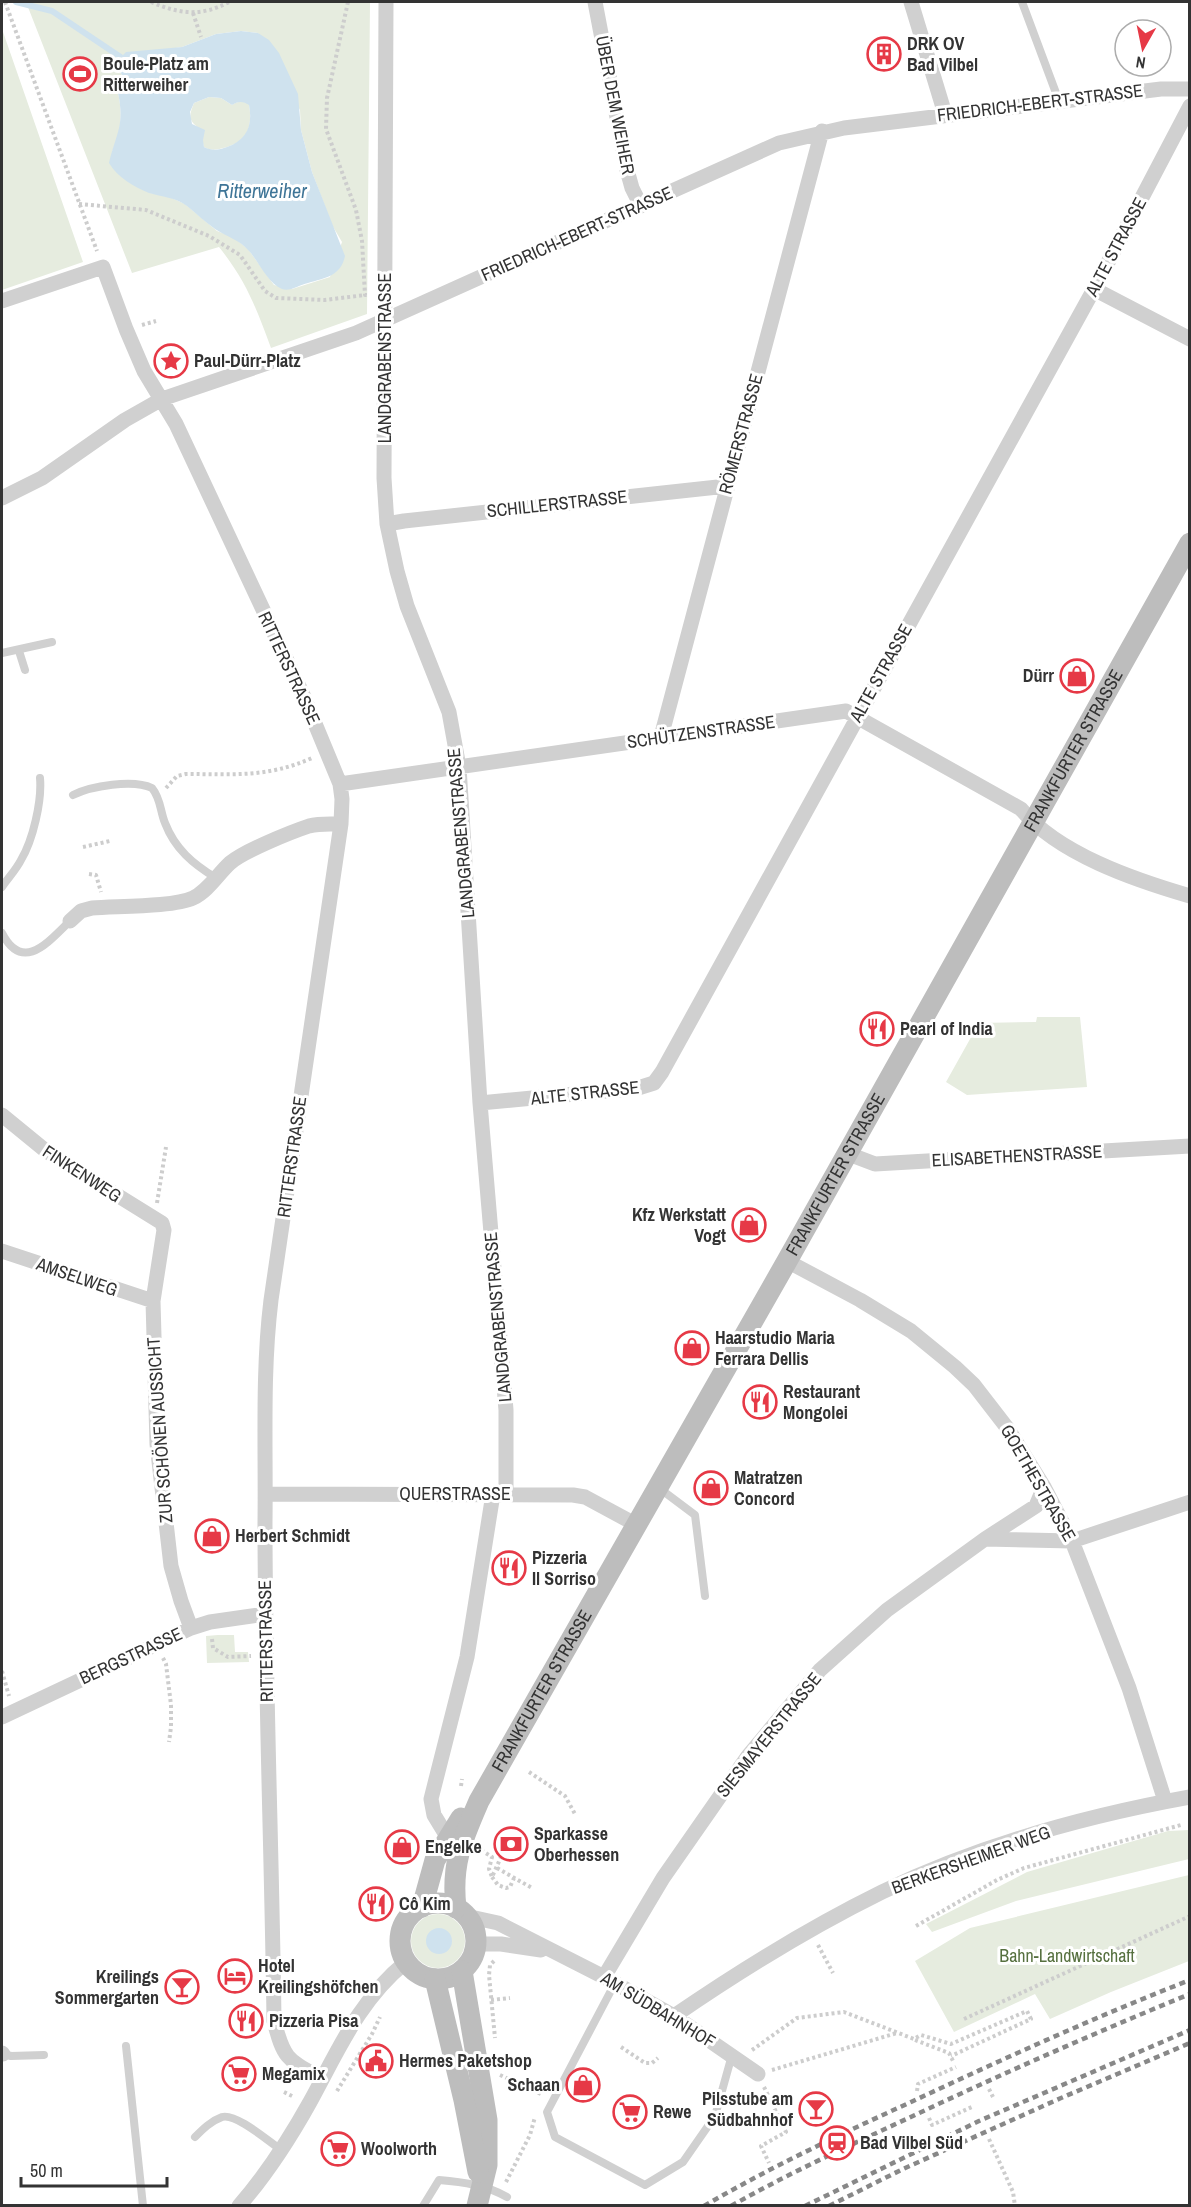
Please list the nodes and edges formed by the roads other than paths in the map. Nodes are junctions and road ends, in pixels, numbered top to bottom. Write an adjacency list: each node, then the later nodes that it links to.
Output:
1 (387, 2): 13 (street, LANDGRABENSTRASSE)
2 (596, 2): 10 (street, ÜBER DEM WEIHER)
3 (911, 2): 8 (street)
4 (1023, 2): 6 (lane)
5 (1190, 89): 6 (street, FRIEDRICH-EBERT-STRASSE)
6 (1059, 101): 8 (street, FRIEDRICH-EBERT-STRASSE)
7 (1190, 106): 11 (street, ALTE STRASSE)
8 (945, 114): 9 (street, FRIEDRICH-EBERT-STRASSE)
9 (822, 131): 10 (street, FRIEDRICH-EBERT-STRASSE); 16 (street, RÖMERSTRASSE)
10 (641, 206): 13 (street, FRIEDRICH-EBERT-STRASSE)
11 (1094, 289): 14 (street); 24 (street, ALTE STRASSE)
12 (2, 301): 15 (street, RITTERSTRASSE)
13 (385, 320): 15 (street, FRIEDRICH-EBERT-STRASSE); 18 (street, LANDGRABENSTRASSE)
14 (1190, 339)
15 (162, 399): 17 (street, FRIEDRICH-EBERT-STRASSE); 28 (street, RITTERSTRASSE)
16 (727, 486): 18 (street, SCHILLERSTRASSE); 25 (street, RÖMERSTRASSE)
17 (2, 498)
18 (387, 525): 26 (street, LANDGRABENSTRASSE)
19 (1190, 543): 30 (main road, FRANKFURTER STRASSE)
20 (52, 642): 21 (lane)
21 (19, 651): 22 (lane); 23 (lane)
22 (2, 653)
23 (25, 670)
24 (857, 716): 25 (street, SCHÜTZENSTRASSE); 30 (street, SCHÜTZENSTRASSE); 37 (street, ALTE STRASSE)
25 (661, 737): 26 (street, SCHÜTZENSTRASSE)
26 (459, 767): 28 (street, SCHÜTZENSTRASSE); 37 (street, LANDGRABENSTRASSE)
27 (40, 778): 33 (lane)
28 (340, 784): 31 (street, RITTERSTRASSE)
29 (73, 795): 32 (lane)
30 (1033, 823): 34 (street, SCHÜTZENSTRASSE); 40 (main road, FRANKFURTER STRASSE)
31 (341, 824): 32 (street); 47 (street, RITTERSTRASSE)
32 (216, 878): 35 (street)
33 (2, 887)
34 (1190, 896)
35 (70, 921): 36 (lane)
36 (2, 933)
37 (480, 1103): 48 (street, LANDGRABENSTRASSE)
38 (2, 1115): 41 (street, FINKENWEG)
39 (1190, 1146): 40 (street, ELISABETHENSTRASSE)
40 (846, 1153): 43 (main road, FRANKFURTER STRASSE)
41 (164, 1230): 44 (street, ZUR SCHÖNEN AUSSICHT)
42 (2, 1251): 44 (street, AMSELWEG)
43 (786, 1261): 45 (street, GOETHESTRASSE); 46 (main road, FRANKFURTER STRASSE)
44 (153, 1301): 55 (street, ZUR SCHÖNEN AUSSICHT)
45 (1044, 1487): 51 (street, SIESMAYERSTRASSE); 52 (street, GOETHESTRASSE)
46 (658, 1488): 50 (main road, FRANKFURTER STRASSE); 53 (lane)
47 (266, 1494): 48 (street, QUERSTRASSE); 54 (street, RITTERSTRASSE)
48 (500, 1494): 50 (street, QUERSTRASSE); 60 (street, LANDGRABENSTRASSE)
49 (1190, 1502): 52 (street)
50 (637, 1525): 58 (main road, FRANKFURTER STRASSE)
51 (985, 1539): 52 (street); 68 (street, SIESMAYERSTRASSE)
52 (1072, 1541): 59 (street, GOETHESTRASSE)
53 (705, 1596)
54 (265, 1614): 55 (street, BERGSTRASSE); 75 (street, RITTERSTRASSE)
55 (191, 1628): 56 (street, BERGSTRASSE)
56 (2, 1717)
57 (1190, 1797): 59 (street, BERKERSHEIMER WEG)
58 (479, 1801): 60 (main road, FRANKFURTER STRASSE); 62 (main road, FRANKFURTER STRASSE)
59 (1165, 1802): 69 (street, BERKERSHEIMER WEG)
60 (448, 1838): 61 (main road, FRANKFURTER STRASSE)
61 (422, 1906): 62 (main road); 65 (main road, FRANKFURTER STRASSE)
62 (461, 1912): 63 (main road, FRANKFURTER STRASSE); 64 (street, AM SÜDBAHNHOF)
63 (476, 1944): 64 (street, AM SÜDBAHNHOF); 66 (main road)
64 (553, 1951): 68 (street, AM SÜDBAHNHOF)
65 (406, 1962): 67 (main road); 75 (street)
66 (462, 1971): 67 (main road); 78 (main road)
67 (435, 1979): 78 (main road)
68 (610, 1980): 69 (street, AM SÜDBAHNHOF); 73 (lane)
69 (674, 2016): 73 (street, AM SÜDBAHNHOF)
70 (126, 2046): 80 (lane)
71 (2, 2053): 72 (lane)
72 (44, 2055)
73 (736, 2057): 74 (street, AM SÜDBAHNHOF)
74 (759, 2074)
75 (322, 2079): 77 (street)
76 (195, 2137): 77 (lane)
77 (280, 2149): 81 (street)
78 (479, 2196): 79 (lane); 82 (lane)
79 (507, 2196)
80 (143, 2205)
81 (239, 2205)
82 (423, 2205)

